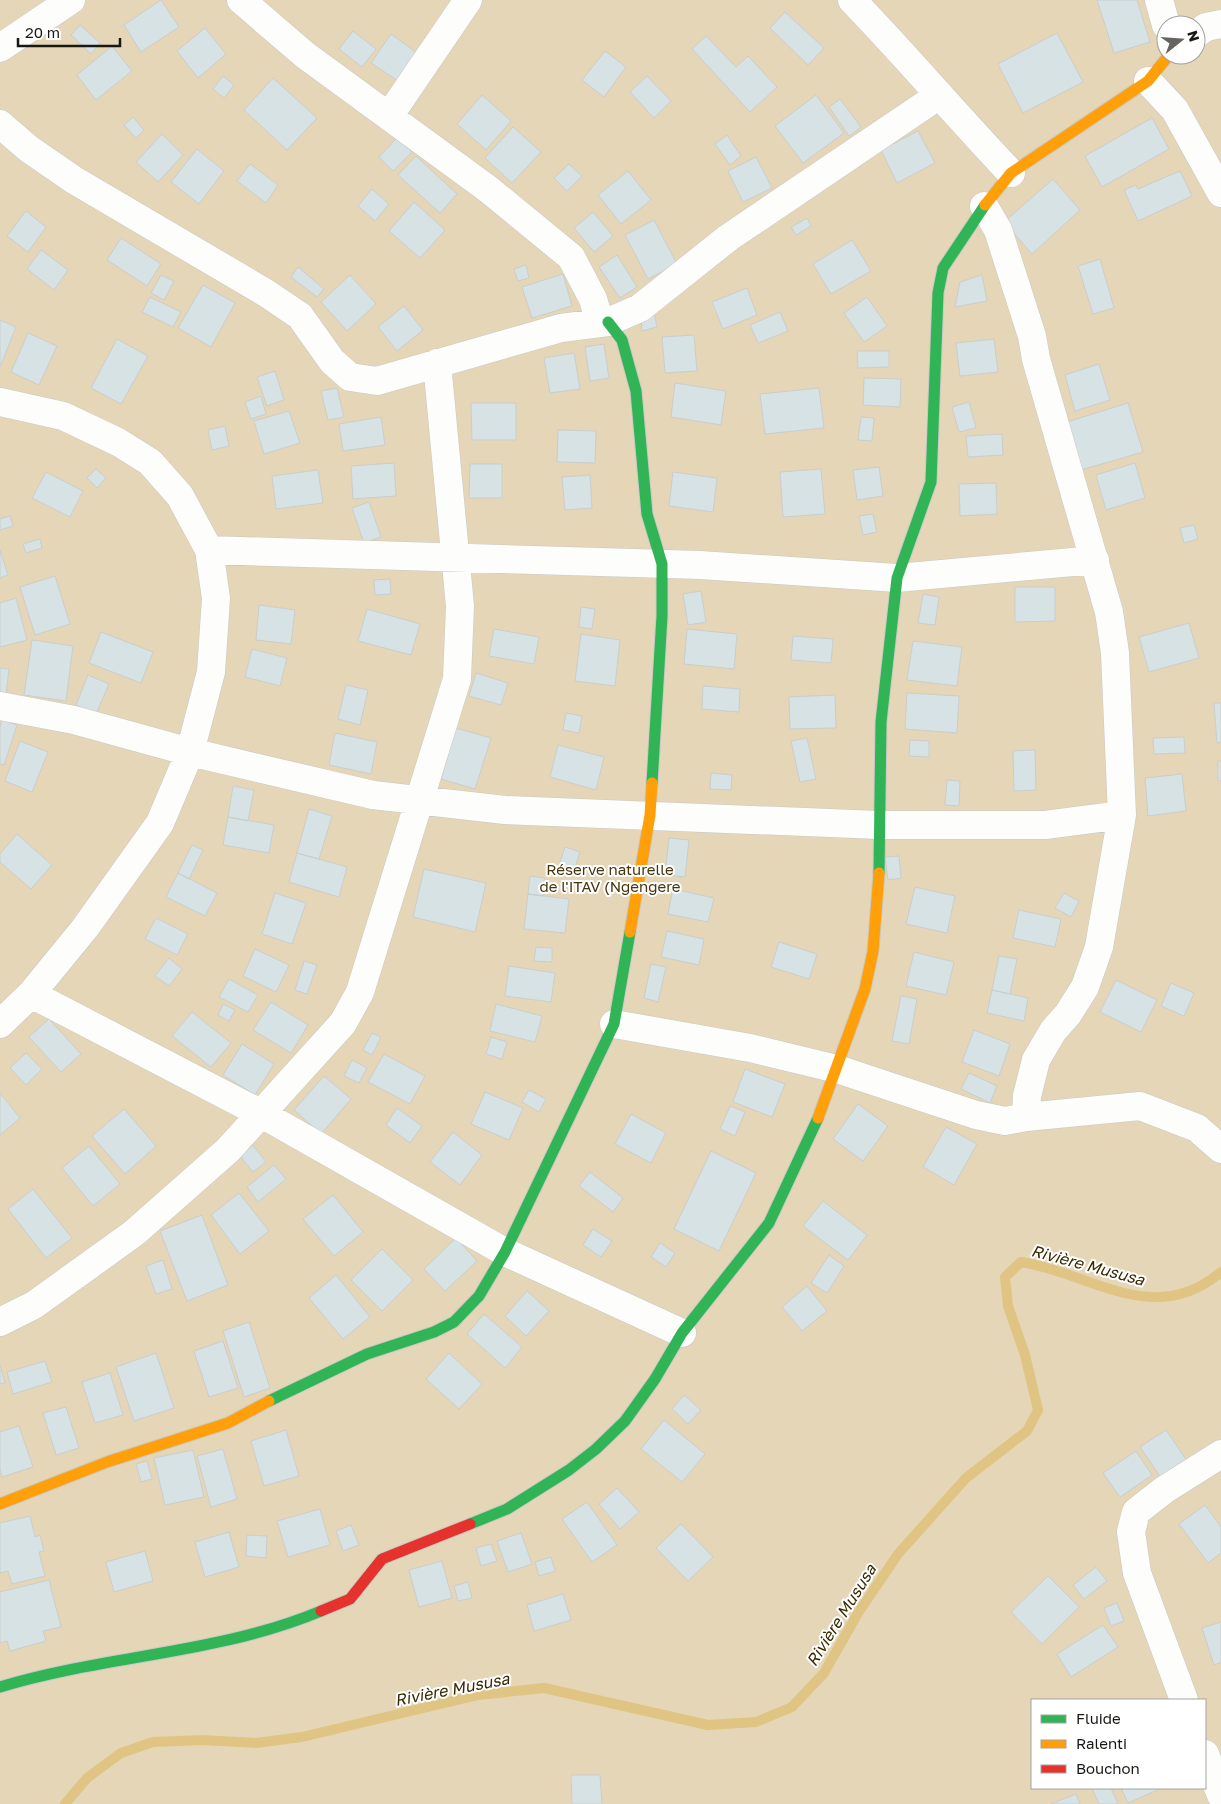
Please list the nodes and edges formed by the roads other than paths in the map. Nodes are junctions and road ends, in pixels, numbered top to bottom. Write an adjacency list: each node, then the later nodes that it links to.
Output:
1 (71, 0): 9 (street)
2 (241, 0): 13 (street)
3 (468, 0): 13 (street)
4 (852, 0): 12 (street)
5 (1159, 0): 6 (street)
6 (1163, 15)
7 (1221, 24): 8 (street)
8 (1206, 27)
9 (0, 48)
10 (1161, 65): 11 (street)
11 (1148, 81): 15 (street); 16 (street)
12 (938, 96): 15 (street); 18 (street)
13 (389, 116): 18 (street)
14 (0, 124): 19 (street)
15 (1011, 173): 17 (street)
16 (1221, 193)
17 (984, 206): 23 (street); 25 (street)
18 (604, 322): 19 (street); 24 (street)
19 (437, 363): 22 (street)
20 (0, 402): 21 (street)
21 (209, 550): 22 (street); 27 (street)
22 (454, 558): 24 (street); 28 (street)
23 (1095, 560): 25 (street); 30 (street)
24 (662, 564): 25 (street); 29 (street)
25 (897, 578): 31 (street)
26 (0, 706): 27 (street)
27 (190, 752): 28 (street); 32 (street)
28 (421, 800): 29 (street); 36 (street)
29 (650, 816): 31 (street); 34 (street)
30 (1122, 816): 31 (street); 37 (street)
31 (879, 825): 35 (street)
32 (31, 994): 33 (street); 36 (street)
33 (0, 1024)
34 (614, 1024): 35 (street); 39 (street)
35 (837, 1069): 37 (street); 41 (street)
36 (260, 1113): 39 (street); 40 (street)
37 (1026, 1117): 38 (street)
38 (1221, 1149)
39 (505, 1252): 41 (street); 43 (street)
40 (0, 1322)
41 (682, 1333): 44 (street)
42 (1221, 1454): 45 (street)
43 (0, 1504)
44 (0, 1687)
45 (1184, 1699)
46 (1206, 1757): 47 (street)
47 (1221, 1795)

